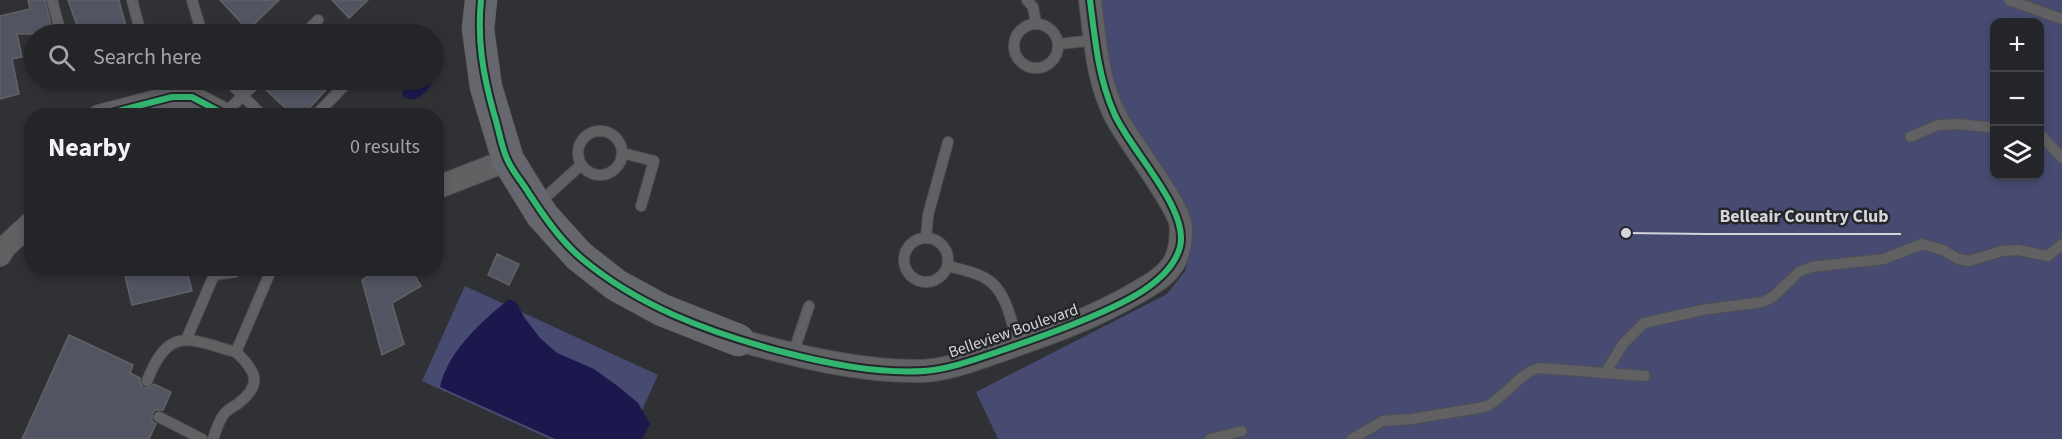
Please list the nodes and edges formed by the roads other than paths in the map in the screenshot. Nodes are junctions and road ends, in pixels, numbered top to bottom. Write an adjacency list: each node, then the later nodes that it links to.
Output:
1 (52, 0): 10 (lane)
2 (132, 0): 11 (lane)
3 (192, 0): 12 (lane)
4 (481, 0): 32 (street, Belleview Boulevard)
5 (1027, 0): 14 (lane)
6 (1090, 0): 15 (street, Belleview Boulevard)
7 (2009, 0): 8 (lane)
8 (2062, 19)
9 (318, 20): 13 (lane)
10 (58, 24)
11 (138, 24)
12 (199, 24)
13 (314, 24)
14 (1036, 24): 16 (lane); 16 (lane)
15 (1096, 40): 16 (lane); 47 (street, Belleview Boulevard)
16 (1058, 44)
17 (236, 90): 20 (lane)
18 (248, 90): 20 (lane)
19 (341, 90): 25 (lane)
20 (242, 96): 23 (lane); 24 (lane)
21 (130, 108): 22 (street)
22 (215, 108)
23 (232, 108)
24 (255, 108)
25 (323, 108)
26 (1990, 127): 27 (lane)
27 (1910, 137)
28 (2044, 138): 31 (lane)
29 (948, 142): 38 (lane)
30 (622, 153): 33 (lane); 33 (lane); 36 (lane)
31 (2062, 158)
32 (508, 160): 34 (street); 35 (street, Belleview Boulevard)
33 (581, 165): 35 (lane)
34 (444, 185)
35 (537, 206): 46 (street, Belleview Boulevard)
36 (641, 206)
37 (24, 229): 40 (street)
38 (926, 238): 41 (lane); 41 (lane)
39 (2062, 244): 50 (lane)
40 (0, 255)
41 (948, 266): 47 (lane)
42 (210, 276): 45 (lane)
43 (269, 276): 48 (lane)
44 (809, 306): 49 (lane)
45 (187, 338): 48 (lane); 52 (lane)
46 (738, 340): 49 (street, Belleview Boulevard)
47 (1018, 344): 49 (street, Belleview Boulevard)
48 (236, 352): 56 (lane)
49 (793, 354)
50 (1606, 372): 51 (lane); 58 (lane)
51 (1645, 375)
52 (147, 381)
53 (159, 417): 55 (lane)
54 (1242, 431): 57 (lane)
55 (202, 439)
56 (213, 439)
57 (1210, 439)
58 (1352, 439)

